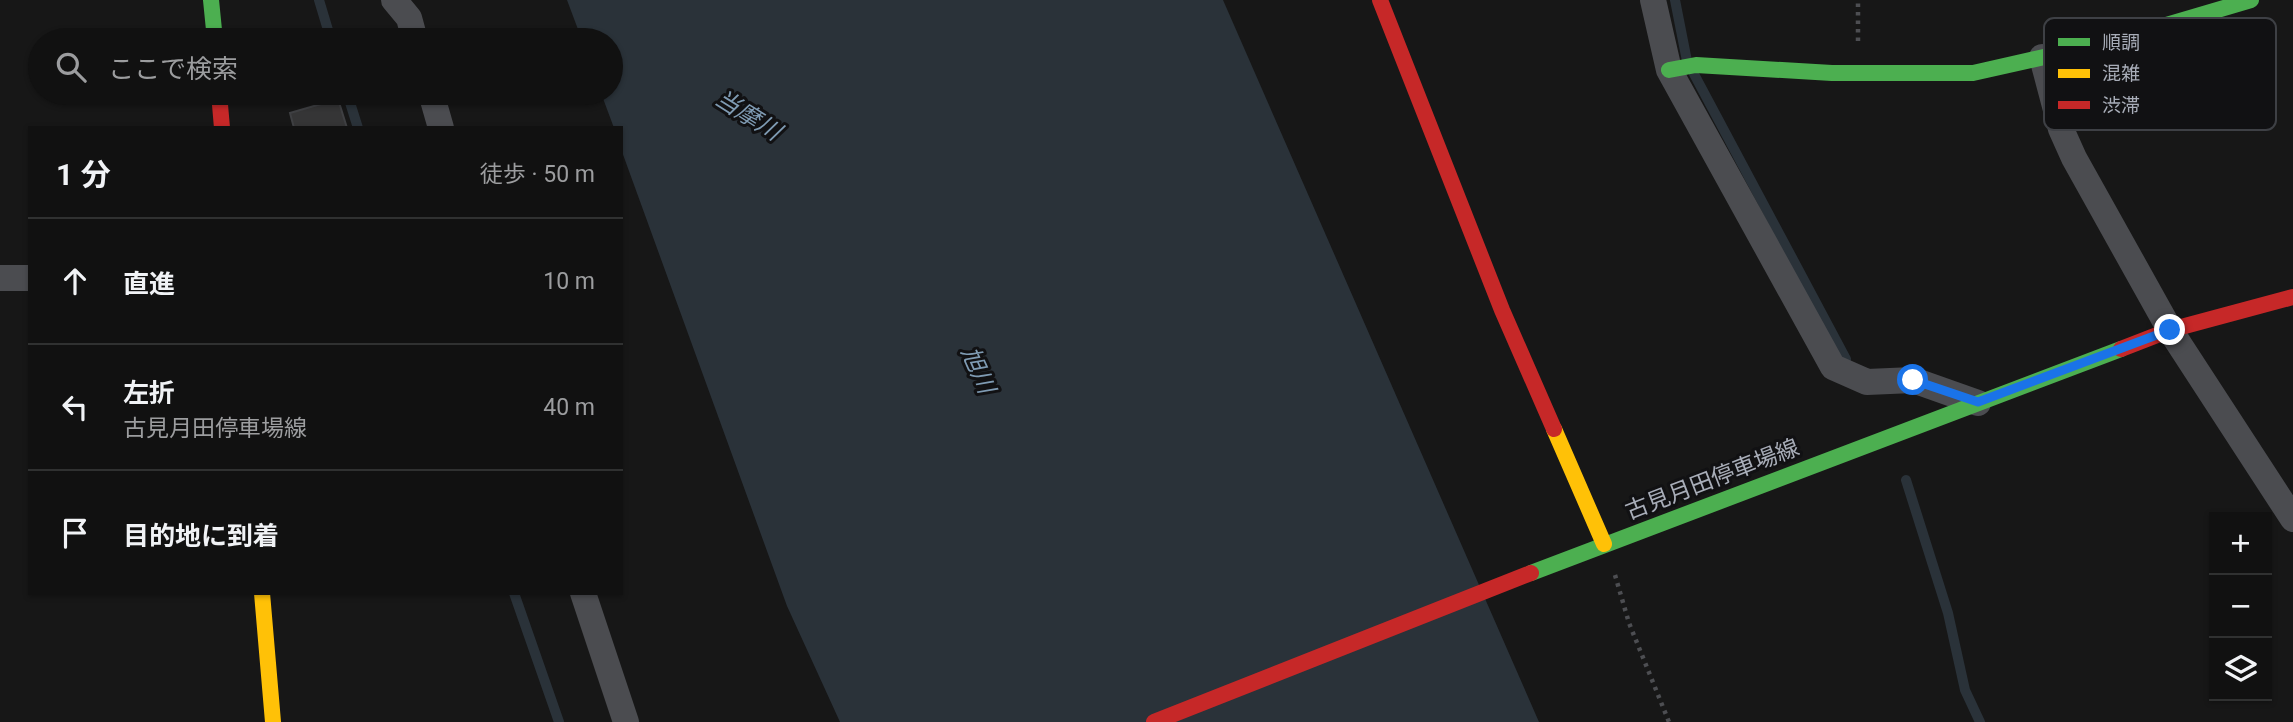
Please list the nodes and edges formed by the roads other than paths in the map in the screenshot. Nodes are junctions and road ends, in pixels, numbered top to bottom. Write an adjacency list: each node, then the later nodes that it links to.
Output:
1 (211, 0): 7 (main road)
2 (394, 0): 8 (street)
3 (1380, 0): 23 (main road)
4 (1653, 0): 11 (street)
5 (2251, 0): 6 (main road)
6 (2190, 18)
7 (214, 28)
8 (412, 28)
9 (2042, 57): 10 (street); 11 (main road)
10 (2044, 65)
11 (1670, 71): 21 (street)
12 (220, 105): 14 (main road)
13 (434, 105): 15 (street)
14 (222, 126)
15 (440, 126)
16 (2061, 130): 20 (street)
17 (0, 278): 18 (street)
18 (28, 278)
19 (2293, 297): 20 (main road, 古見月田停車場線)
20 (2170, 330): 21 (main road, 古見月田停車場線); 22 (street)
21 (1978, 402): 23 (main road, 古見月田停車場線)
22 (2293, 519)
23 (1604, 544): 28 (main road, 古見月田停車場線)
24 (262, 595): 26 (main road)
25 (584, 595): 27 (street)
26 (273, 722)
27 (626, 722)
28 (1154, 722)

